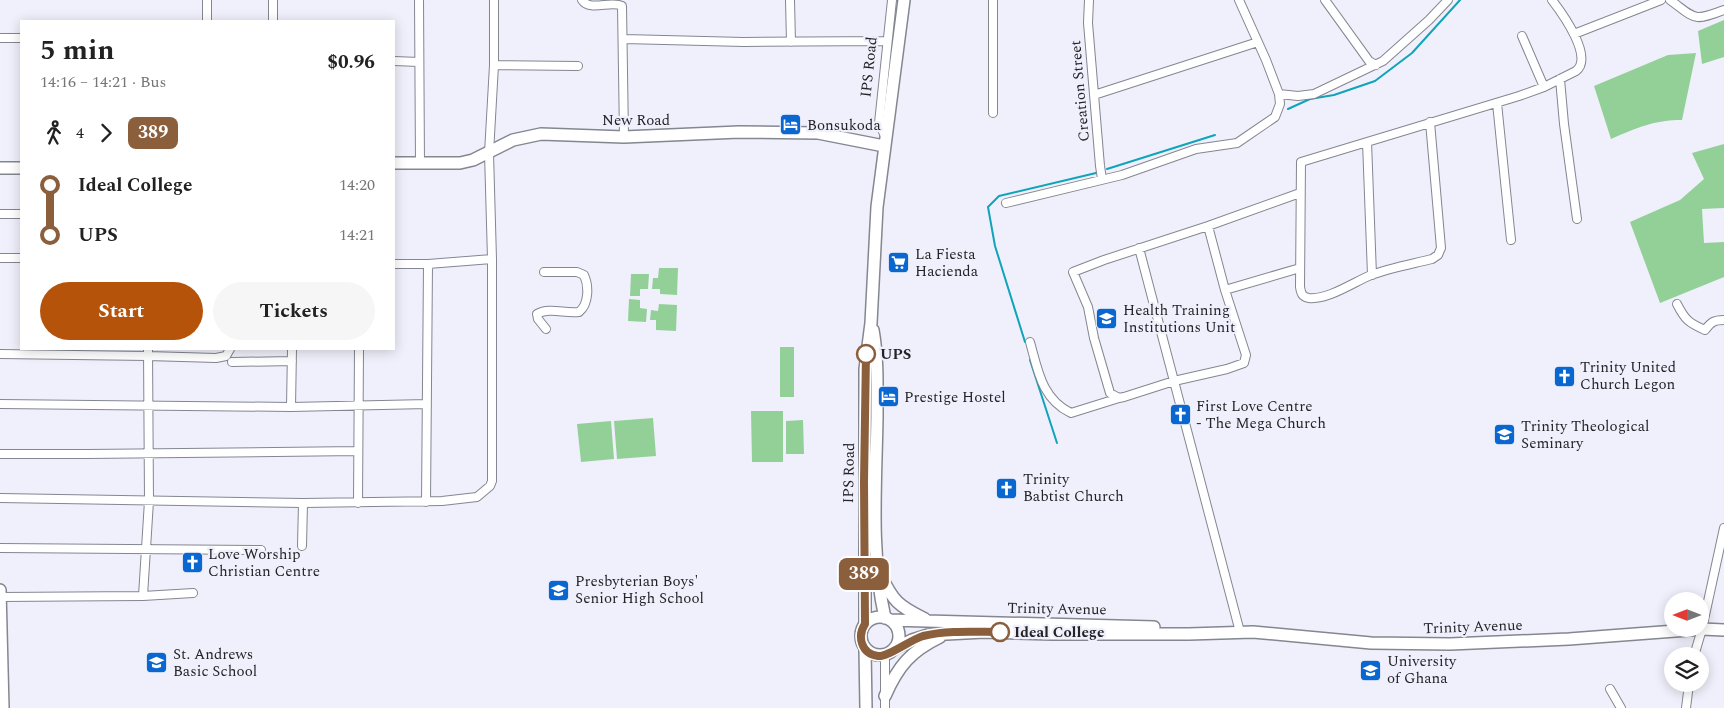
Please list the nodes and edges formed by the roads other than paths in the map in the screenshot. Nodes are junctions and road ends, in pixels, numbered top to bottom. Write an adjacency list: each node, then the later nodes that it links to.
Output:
1 (207, 0): 19 (street)
2 (273, 0): 20 (street)
3 (419, 0): 30 (street)
4 (494, 0): 31 (street)
5 (582, 0): 25 (street)
6 (790, 0): 27 (street)
7 (892, 0): 26 (street, IPS Road)
8 (904, 0): 42 (street, IPS Road)
9 (993, 0): 39 (street)
10 (1079, 0): 11 (street)
11 (1090, 0): 37 (street, Creation Street)
12 (1239, 0): 28 (street)
13 (1448, 0): 32 (street)
14 (1552, 0): 21 (street)
15 (1661, 0): 21 (street)
16 (1670, 0): 18 (street)
17 (1330, 2): 32 (street)
18 (1724, 10)
19 (207, 20)
20 (273, 20)
21 (1574, 34): 34 (street)
22 (1522, 36): 35 (street)
23 (0, 38): 24 (street)
24 (20, 38)
25 (624, 39): 27 (street); 41 (street)
26 (887, 41): 27 (street); 42 (street, IPS Road)
27 (791, 42)
28 (1258, 42): 36 (street); 37 (street)
29 (395, 61): 30 (street)
30 (419, 62): 46 (street)
31 (494, 65): 33 (street); 44 (street)
32 (1376, 65): 36 (street)
33 (578, 66)
34 (1560, 79): 35 (street); 54 (street)
35 (1544, 87): 38 (street)
36 (1279, 94): 49 (street)
37 (1094, 95): 49 (street, Creation Street)
38 (1497, 103): 40 (street); 56 (street)
39 (993, 113)
40 (1430, 122): 43 (street); 65 (street)
41 (624, 136): 42 (street, New Road); 44 (street, New Road)
42 (884, 141): 69 (street, IPS Road)
43 (1367, 142): 50 (street); 65 (street)
44 (489, 152): 46 (street, New Road); 60 (street)
45 (395, 163): 46 (street, New Road)
46 (420, 164)
47 (0, 168): 48 (street)
48 (20, 168)
49 (1102, 179): 51 (street)
50 (1300, 193): 55 (street); 63 (street)
51 (1006, 203)
52 (0, 214): 53 (street)
53 (20, 214)
54 (1577, 220)
55 (1208, 226): 57 (street); 66 (street)
56 (1511, 240)
57 (1139, 248): 79 (street); 80 (street)
58 (0, 258): 59 (street)
59 (20, 258)
60 (492, 259): 62 (street); 91 (street)
61 (395, 264): 62 (street)
62 (428, 264): 82 (street)
63 (1300, 268): 65 (street); 66 (street)
64 (544, 272): 70 (street)
65 (1372, 275)
66 (1225, 290): 79 (street)
67 (1677, 304): 68 (street)
68 (1724, 320)
69 (871, 323): 99 (street, IPS Road); 109 (street, IPS Road)
70 (546, 329)
71 (1030, 342): 80 (street)
72 (229, 350): 75 (street)
73 (292, 350): 77 (street)
74 (359, 350): 83 (street)
75 (148, 352): 76 (street); 84 (street)
76 (0, 354)
77 (292, 361): 78 (street); 85 (street)
78 (232, 362)
79 (1174, 381): 80 (street); 112 (street)
80 (1119, 398)
81 (0, 404): 84 (street)
82 (427, 404): 83 (street); 91 (street)
83 (359, 405): 85 (street); 86 (street)
84 (148, 406): 85 (street); 88 (street)
85 (291, 407)
86 (358, 451): 88 (street); 93 (street)
87 (0, 454): 88 (street)
88 (149, 454): 90 (street)
89 (0, 498): 90 (street)
90 (149, 501): 92 (street); 97 (street)
91 (426, 502): 93 (street)
92 (303, 503): 93 (street); 95 (street)
93 (358, 503)
94 (1724, 528): 101 (street)
95 (302, 546)
96 (0, 548): 97 (street)
97 (145, 550): 98 (street); 104 (street)
98 (261, 550)
99 (876, 565): 107 (street, IPS Road); 108 (street)
100 (1724, 567): 101 (street)
101 (1715, 571): 106 (street)
102 (0, 590): 105 (street)
103 (194, 593): 104 (street)
104 (144, 596): 105 (street)
105 (0, 597): 121 (street)
106 (1709, 598)
107 (887, 619): 108 (street, Trinity Avenue); 109 (street); 117 (street)
108 (929, 621): 114 (street, Trinity Avenue)
109 (865, 624): 116 (street)
110 (1709, 630): 111 (street, Trinity Avenue)
111 (1724, 630)
112 (1240, 632): 114 (street, Trinity Avenue); 115 (street, Trinity Avenue)
113 (945, 633): 114 (street, Trinity Avenue); 117 (street, Trinity Avenue); 120 (street)
114 (1222, 633)
115 (1664, 633)
116 (865, 649): 117 (street); 122 (street)
117 (890, 652): 120 (street)
118 (1610, 689): 124 (street)
119 (1688, 692): 125 (street)
120 (885, 696): 123 (street)
121 (3, 708)
122 (866, 708)
123 (885, 708)
124 (1621, 708)
125 (1686, 708)

